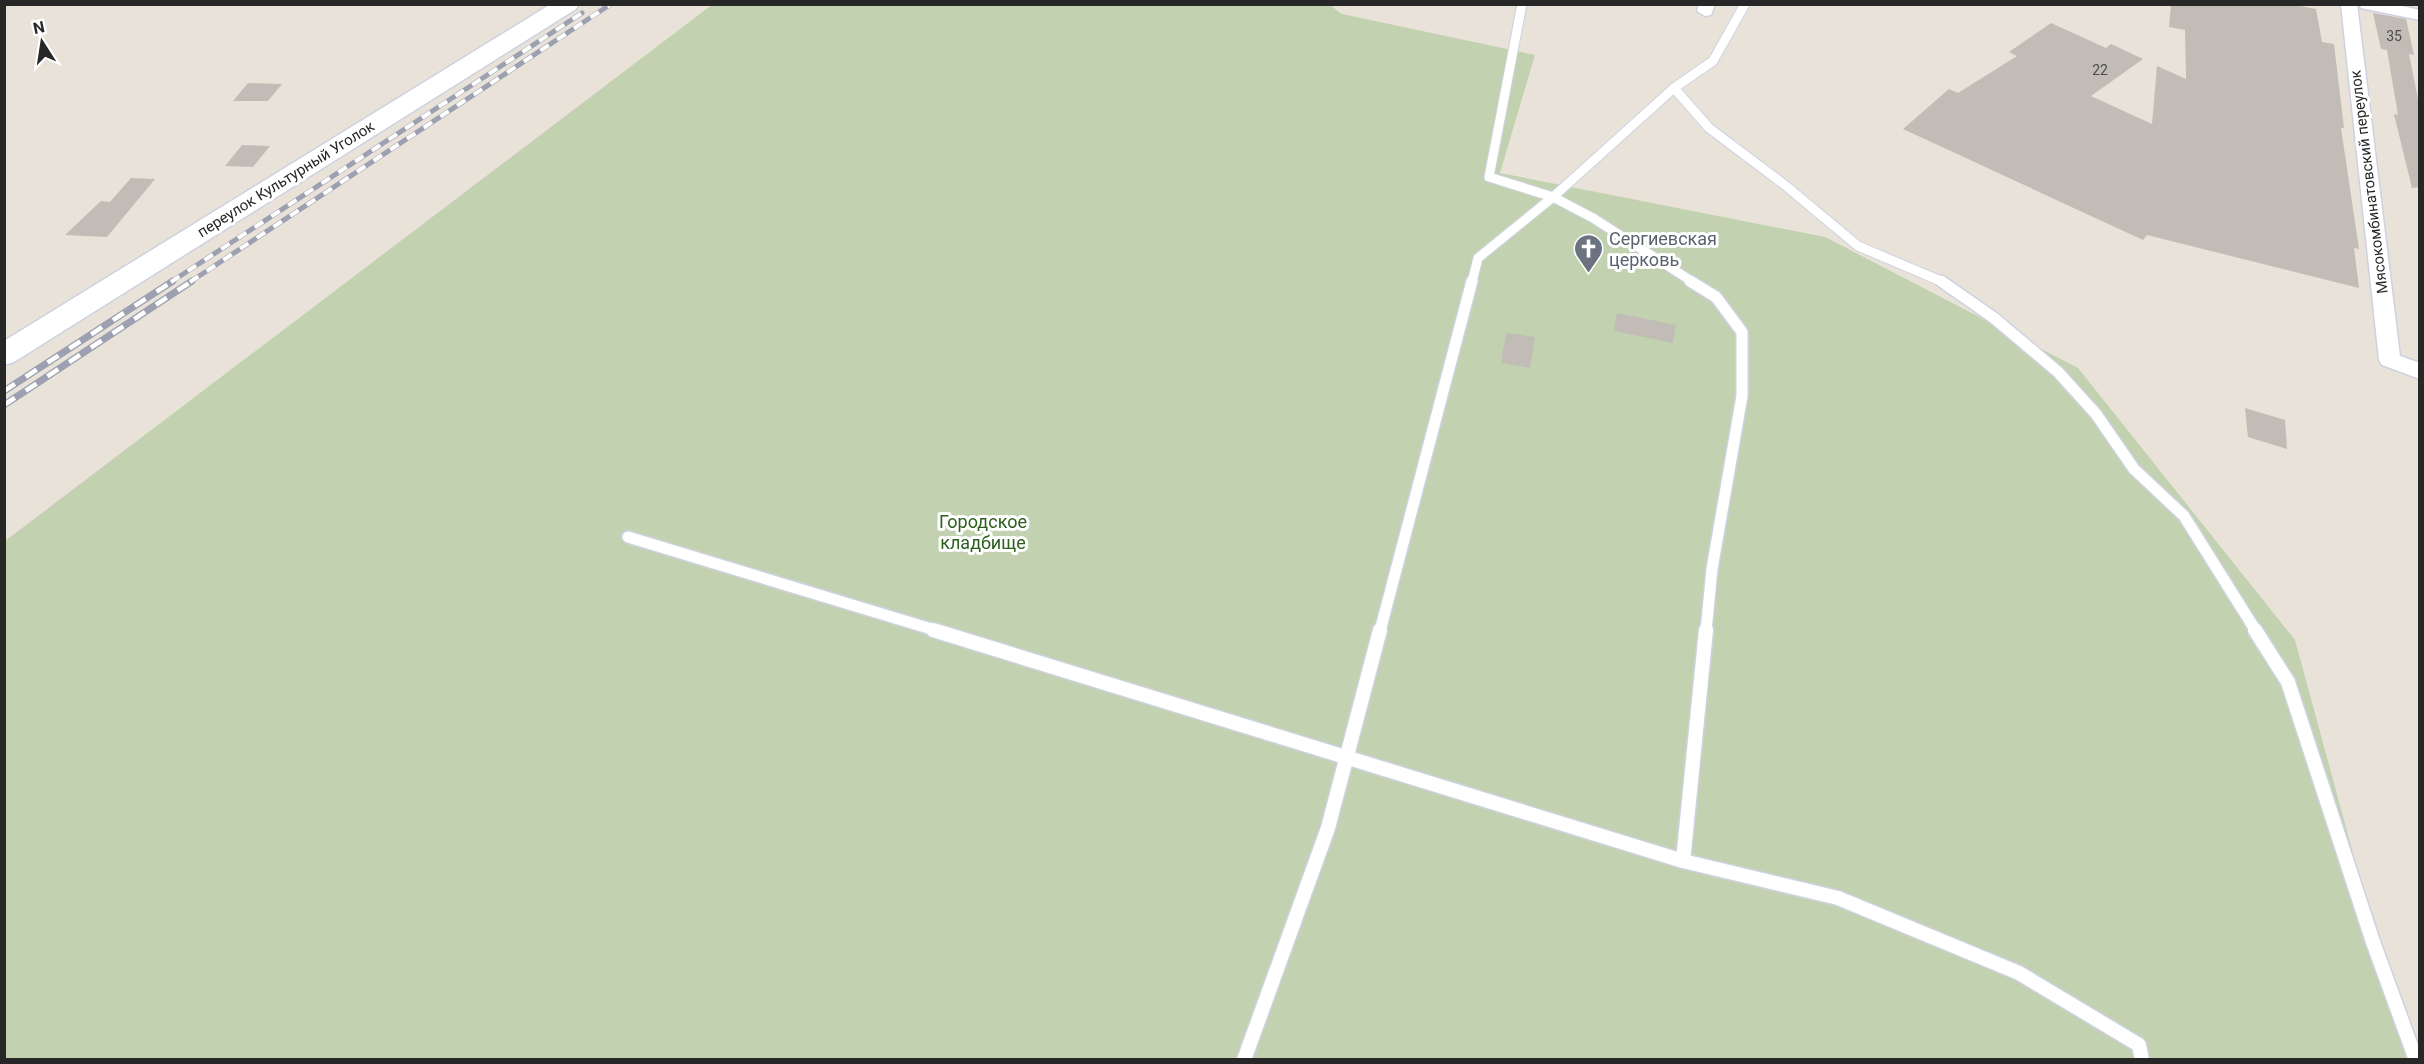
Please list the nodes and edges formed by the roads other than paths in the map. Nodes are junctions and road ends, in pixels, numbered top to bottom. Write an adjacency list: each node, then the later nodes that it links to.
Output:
1 (568, 4): 9 (street, переулок Культурный Уголок)
2 (1522, 4): 8 (lane)
3 (1745, 4): 7 (lane)
4 (2349, 4): 10 (street, Мясокомбинатовский переулок)
5 (2367, 4): 6 (street)
6 (2420, 15)
7 (1674, 88): 8 (lane); 16 (lane)
8 (1553, 197): 12 (lane); 13 (lane)
9 (4, 355)
10 (2420, 370)
11 (628, 537): 12 (lane)
12 (1346, 755): 13 (lane); 14 (lane)
13 (1683, 861): 15 (lane)
14 (1244, 1059)
15 (2142, 1059)
16 (2416, 1059)

